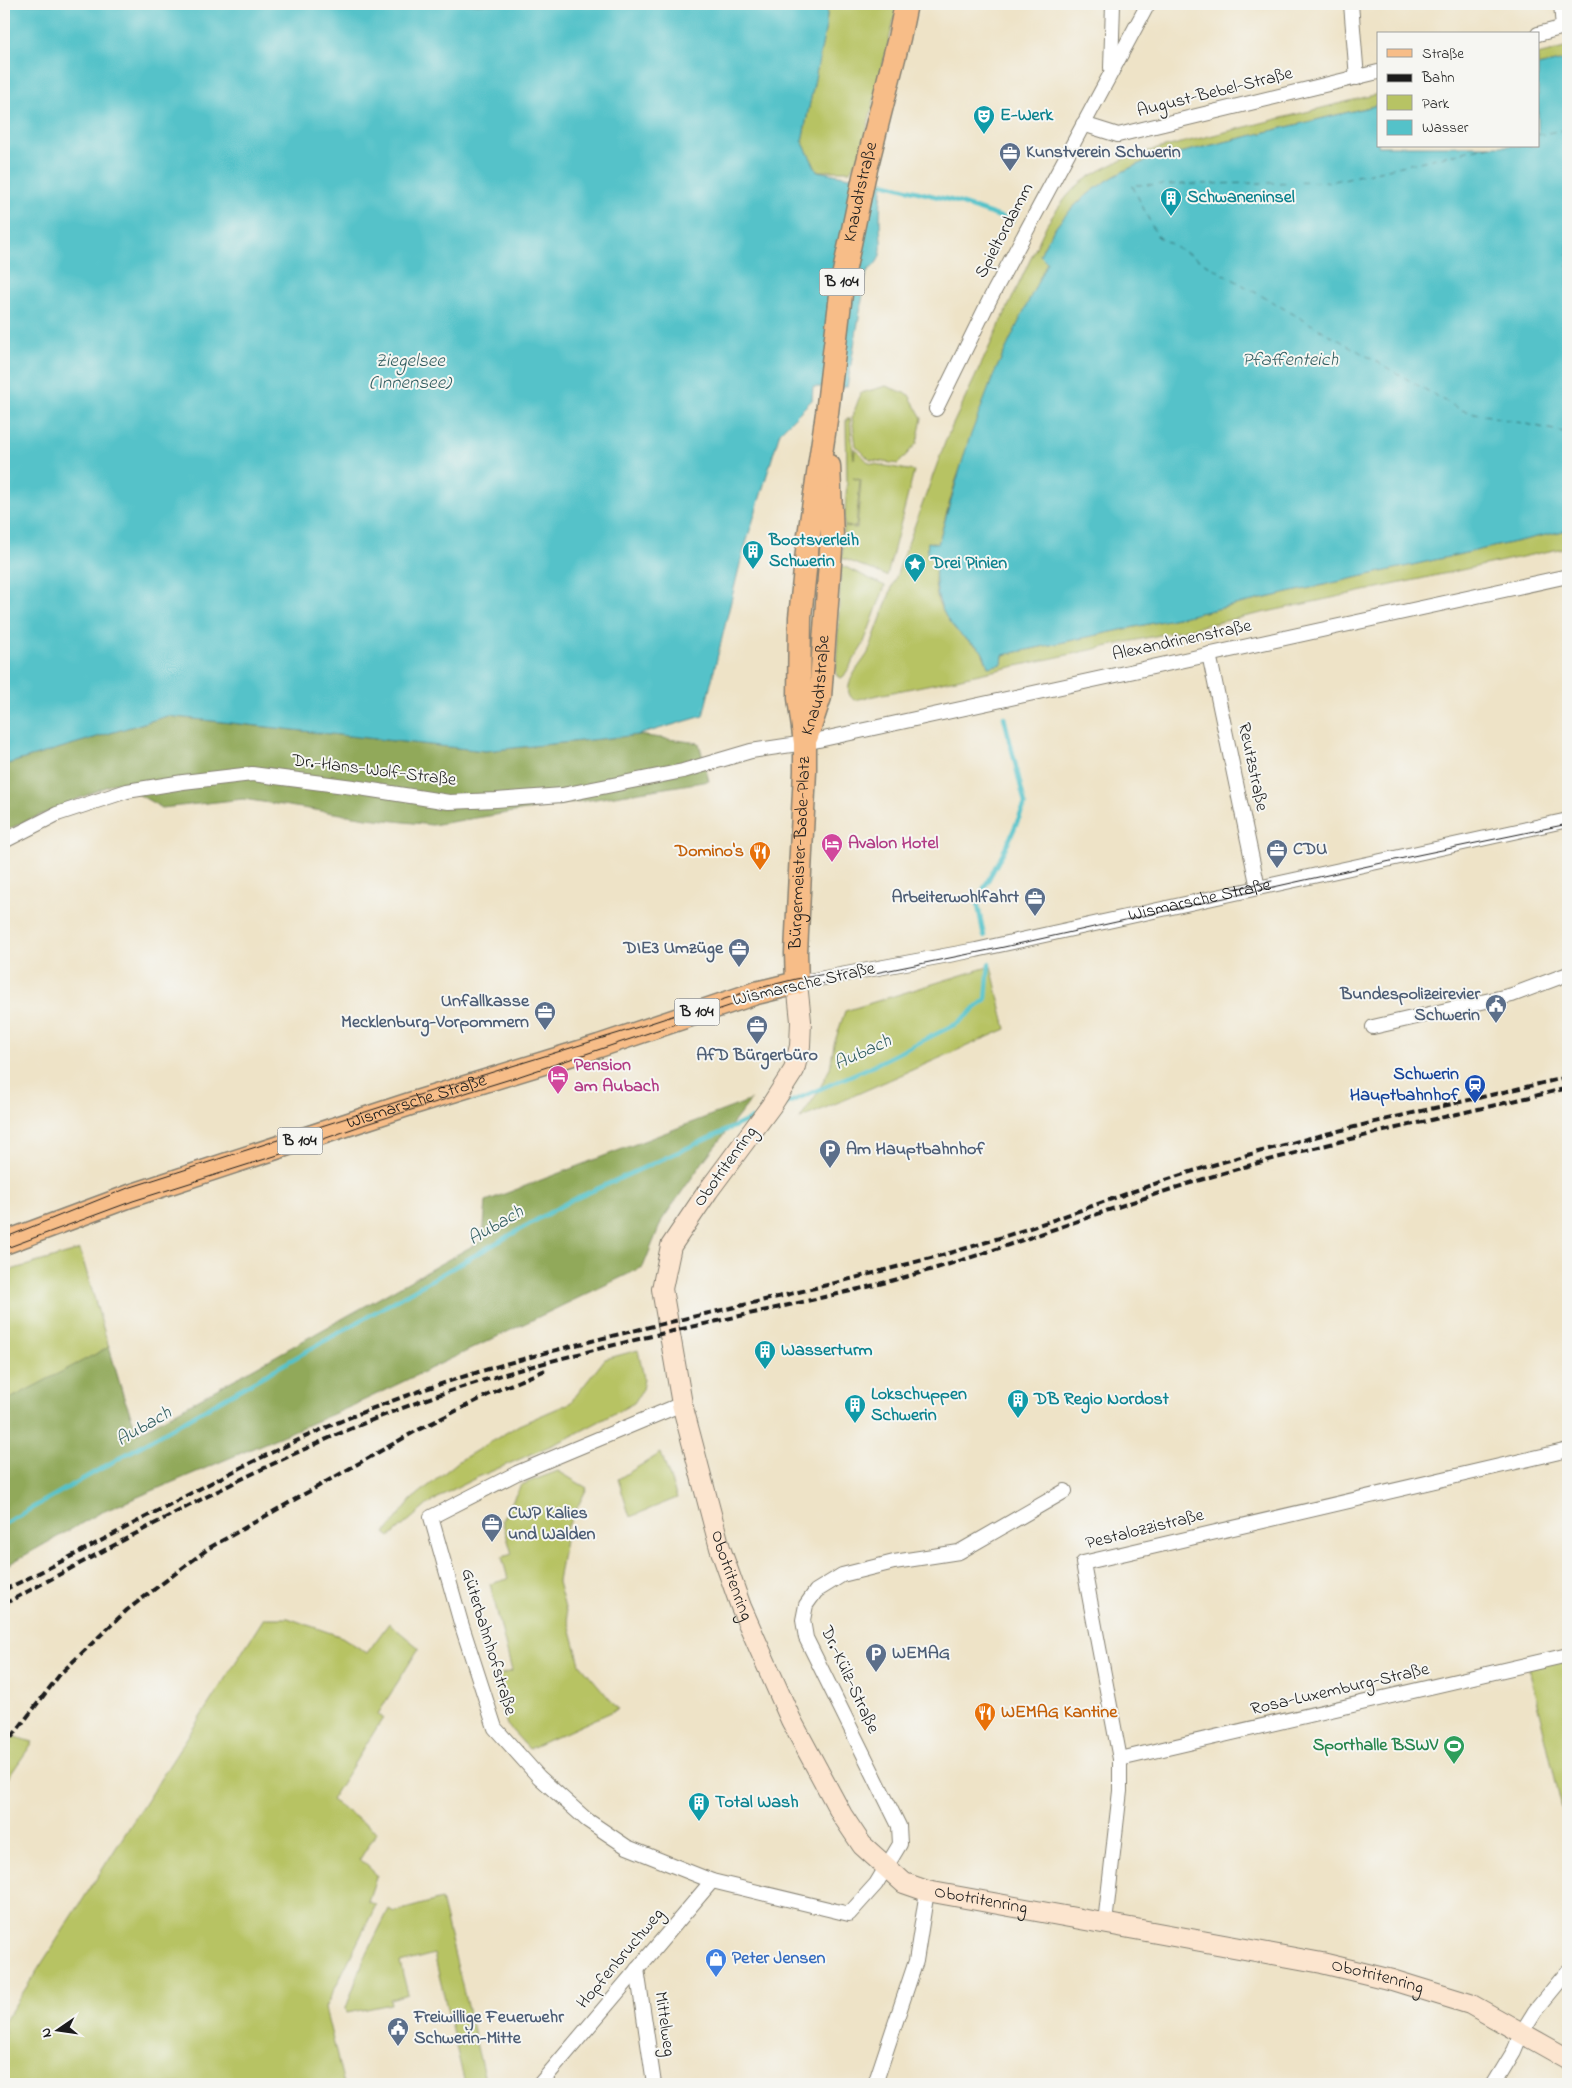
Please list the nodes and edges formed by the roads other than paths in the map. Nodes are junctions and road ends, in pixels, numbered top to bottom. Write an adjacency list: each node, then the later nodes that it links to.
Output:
1 (906, 4): 15 (main road, Knaudtstraße / B 104)
2 (1113, 4): 8 (street)
3 (1148, 4): 8 (street, Spieltordamm)
4 (1351, 4): 10 (street)
5 (1562, 4): 6 (street)
6 (1566, 27): 7 (street)
7 (1540, 34)
8 (1111, 72): 11 (street, Spieltordamm)
9 (1377, 72): 10 (street, August-Bebel-Straße)
10 (1357, 78): 11 (street, August-Bebel-Straße)
11 (1083, 124): 12 (street, Spieltordamm)
12 (936, 409)
13 (1568, 576): 14 (street, Alexandrinenstraße)
14 (1209, 654): 15 (street, Alexandrinenstraße); 18 (street, Reutzstraße)
15 (805, 743): 17 (street, Dr.-Hans-Wolf-Straße); 20 (main road, Bürgermeister-Bade-Platz / B 104)
16 (1568, 820): 18 (street, Wismarsche Straße)
17 (4, 842)
18 (1258, 888): 20 (street, Wismarsche Straße)
19 (1568, 974): 21 (street)
20 (797, 983): 22 (street, Bürgermeister-Bade-Platz); 23 (main road, Wismarsche Straße / B 104)
21 (1373, 1027)
22 (771, 1106): 24 (street, Obotritenring)
23 (5, 1241)
24 (682, 1404): 29 (street, Obotritenring); 30 (street, Güterbahnhofstraße)
25 (1568, 1450): 28 (street, Pestalozzistraße)
26 (1065, 1491): 29 (street, Dr.-Külz-Straße)
27 (1568, 1655): 28 (street, Rosa-Luxemburg-Straße)
28 (1120, 1760): 32 (street, Pestalozzistraße)
29 (886, 1868): 30 (street, Güterbahnhofstraße); 31 (street, Obotritenring)
30 (712, 1881): 33 (street, Hopfenbruchweg)
31 (927, 1891): 32 (street, Obotritenring); 39 (street)
32 (1105, 1922): 35 (street, Obotritenring)
33 (637, 1969): 37 (street, Hopfenbruchweg); 38 (street, Mittelweg)
34 (1568, 1971): 35 (street)
35 (1522, 2032): 36 (street, Obotritenring); 40 (street)
36 (1568, 2059)
37 (540, 2084)
38 (654, 2084)
39 (875, 2084)
40 (1494, 2084)

